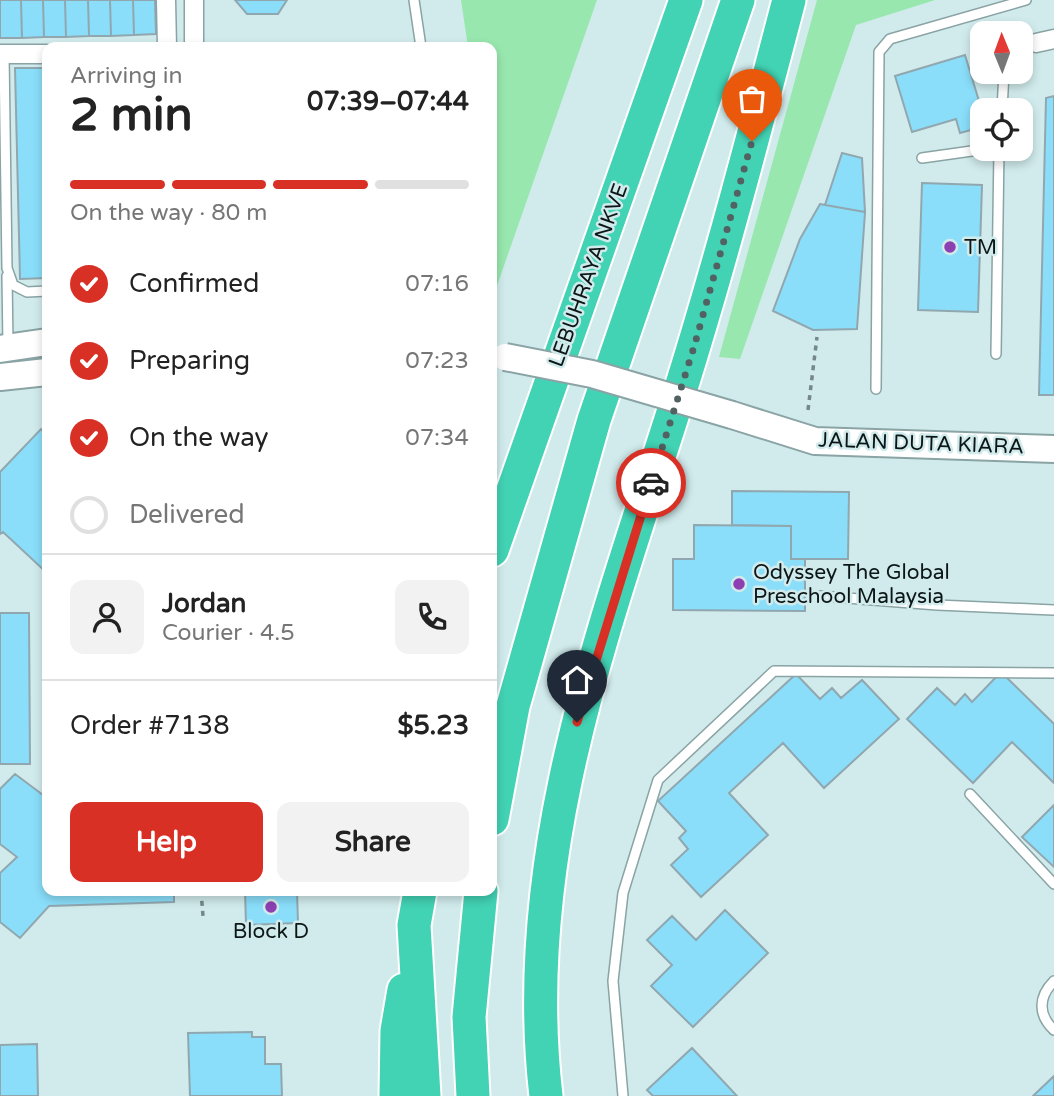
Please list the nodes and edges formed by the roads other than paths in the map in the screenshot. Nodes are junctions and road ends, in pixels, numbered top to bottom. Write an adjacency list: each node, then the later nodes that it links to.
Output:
1 (166, 0): 9 (street)
2 (194, 0): 10 (street)
3 (414, 0): 11 (lane)
4 (686, 0): 28 (highway, LEBUHRAYA NKVE)
5 (738, 0): 32 (highway)
6 (789, 0): 43 (highway)
7 (1026, 0): 26 (lane)
8 (1054, 39): 12 (street)
9 (167, 42)
10 (194, 42)
11 (420, 42)
12 (1033, 45)
13 (2, 54): 14 (street); 18 (lane)
14 (42, 54)
15 (970, 151): 16 (lane)
16 (922, 158)
17 (999, 161): 22 (lane)
18 (7, 268): 19 (lane); 21 (lane)
19 (42, 291)
20 (42, 343): 21 (main road)
21 (4, 348)
22 (996, 354)
23 (497, 357): 27 (main road, JALAN DUTA KIARA, bridge)
24 (42, 373): 25 (main road)
25 (0, 377)
26 (876, 389)
27 (1054, 449)
28 (497, 536)
29 (821, 596): 30 (lane)
30 (1054, 610)
31 (1054, 673): 44 (lane)
32 (497, 792)
33 (970, 794): 34 (lane)
34 (1054, 884)
35 (419, 896): 37 (highway)
36 (481, 896): 42 (highway)
37 (414, 925): 40 (highway); 41 (highway)
38 (1054, 981): 39 (lane)
39 (1054, 1030)
40 (396, 1096)
41 (424, 1096)
42 (473, 1096)
43 (547, 1096)
44 (623, 1096)

